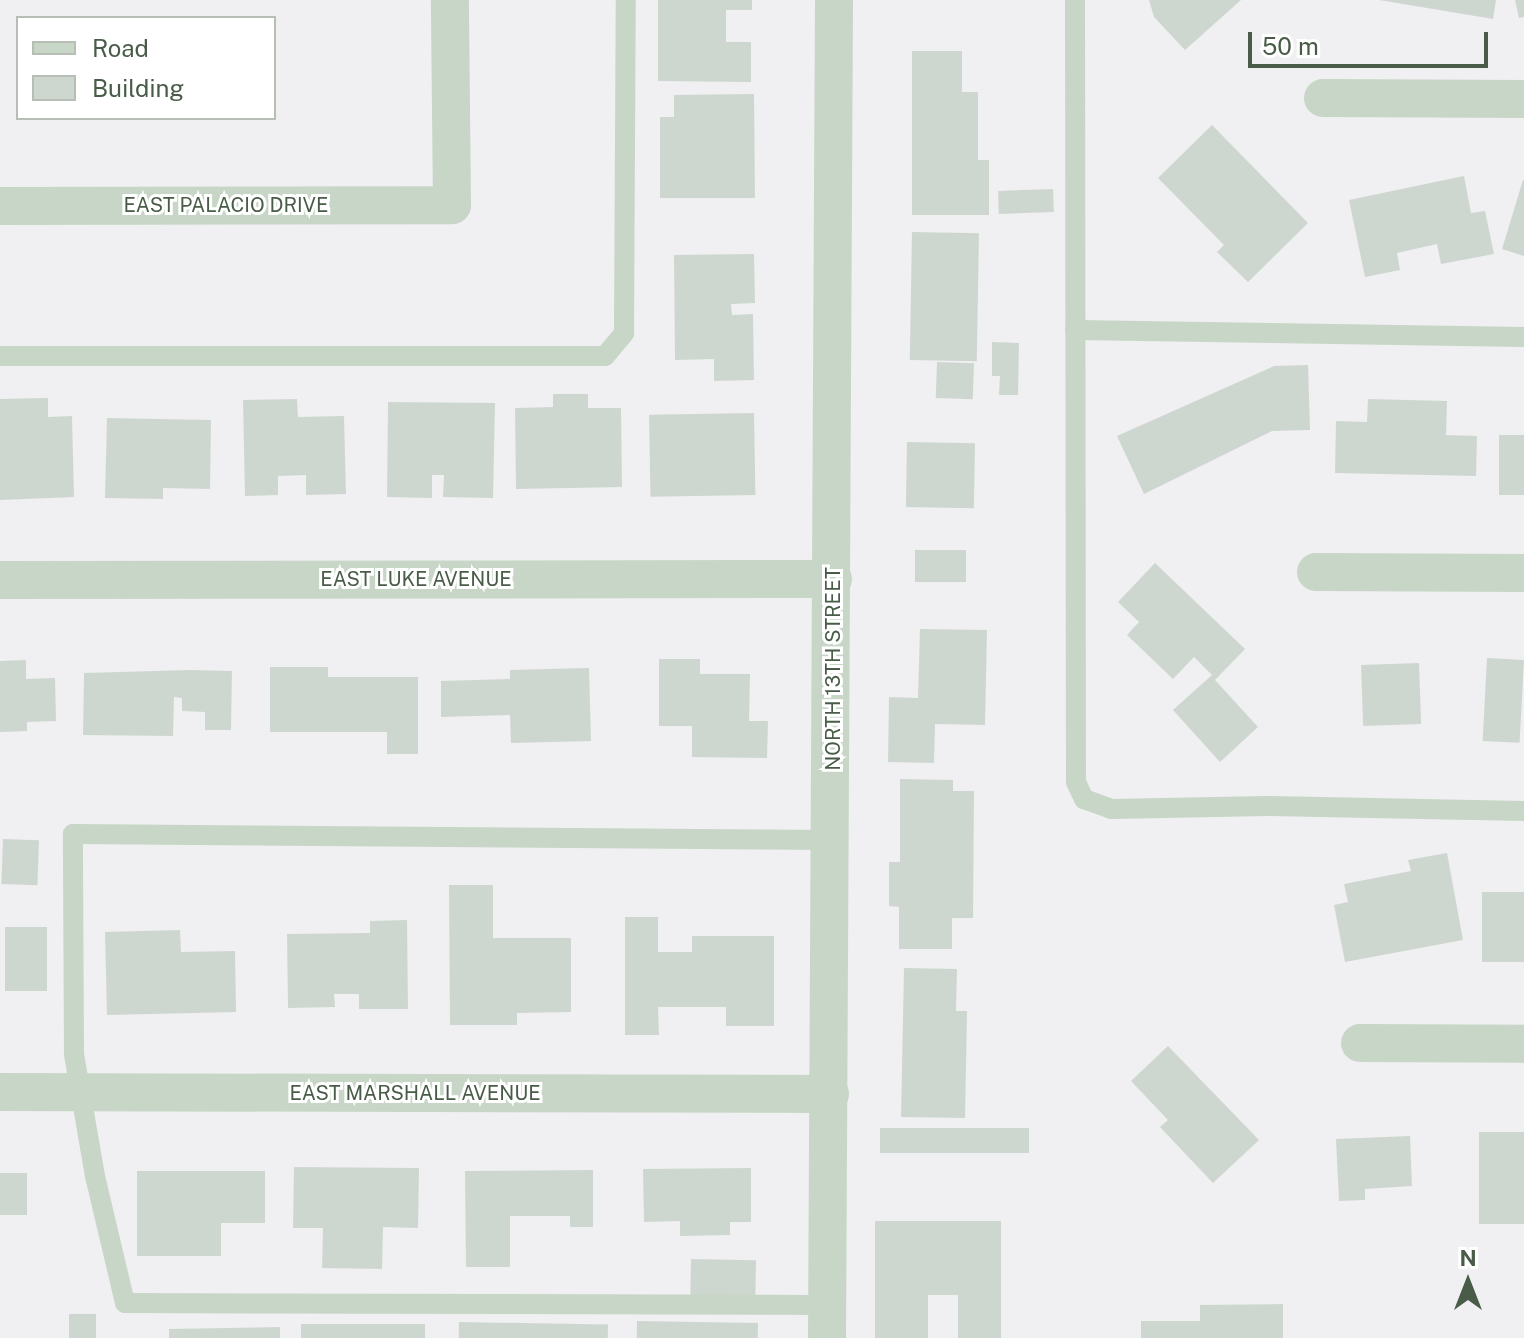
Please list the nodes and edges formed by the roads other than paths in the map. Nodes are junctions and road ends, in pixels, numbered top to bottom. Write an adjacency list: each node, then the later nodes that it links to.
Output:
1 (450, 0): 7 (street, EAST PALACIO DRIVE)
2 (626, 0): 10 (lane)
3 (834, 0): 13 (street, NORTH 13TH STREET)
4 (1075, 0): 8 (lane)
5 (1323, 98): 6 (street)
6 (1524, 99)
7 (0, 206)
8 (1075, 330): 9 (lane); 15 (lane)
9 (1524, 337)
10 (0, 356)
11 (1316, 572): 12 (street)
12 (1524, 573)
13 (833, 579): 14 (street, EAST LUKE AVENUE); 16 (street, NORTH 13TH STREET)
14 (0, 580)
15 (1524, 811)
16 (833, 840): 20 (lane); 21 (street, NORTH 13TH STREET)
17 (1360, 1043): 18 (street)
18 (1524, 1044)
19 (0, 1092): 20 (street, EAST MARSHALL AVENUE)
20 (82, 1092): 21 (street, EAST MARSHALL AVENUE); 22 (lane)
21 (830, 1094): 22 (street, NORTH 13TH STREET)
22 (828, 1321)

